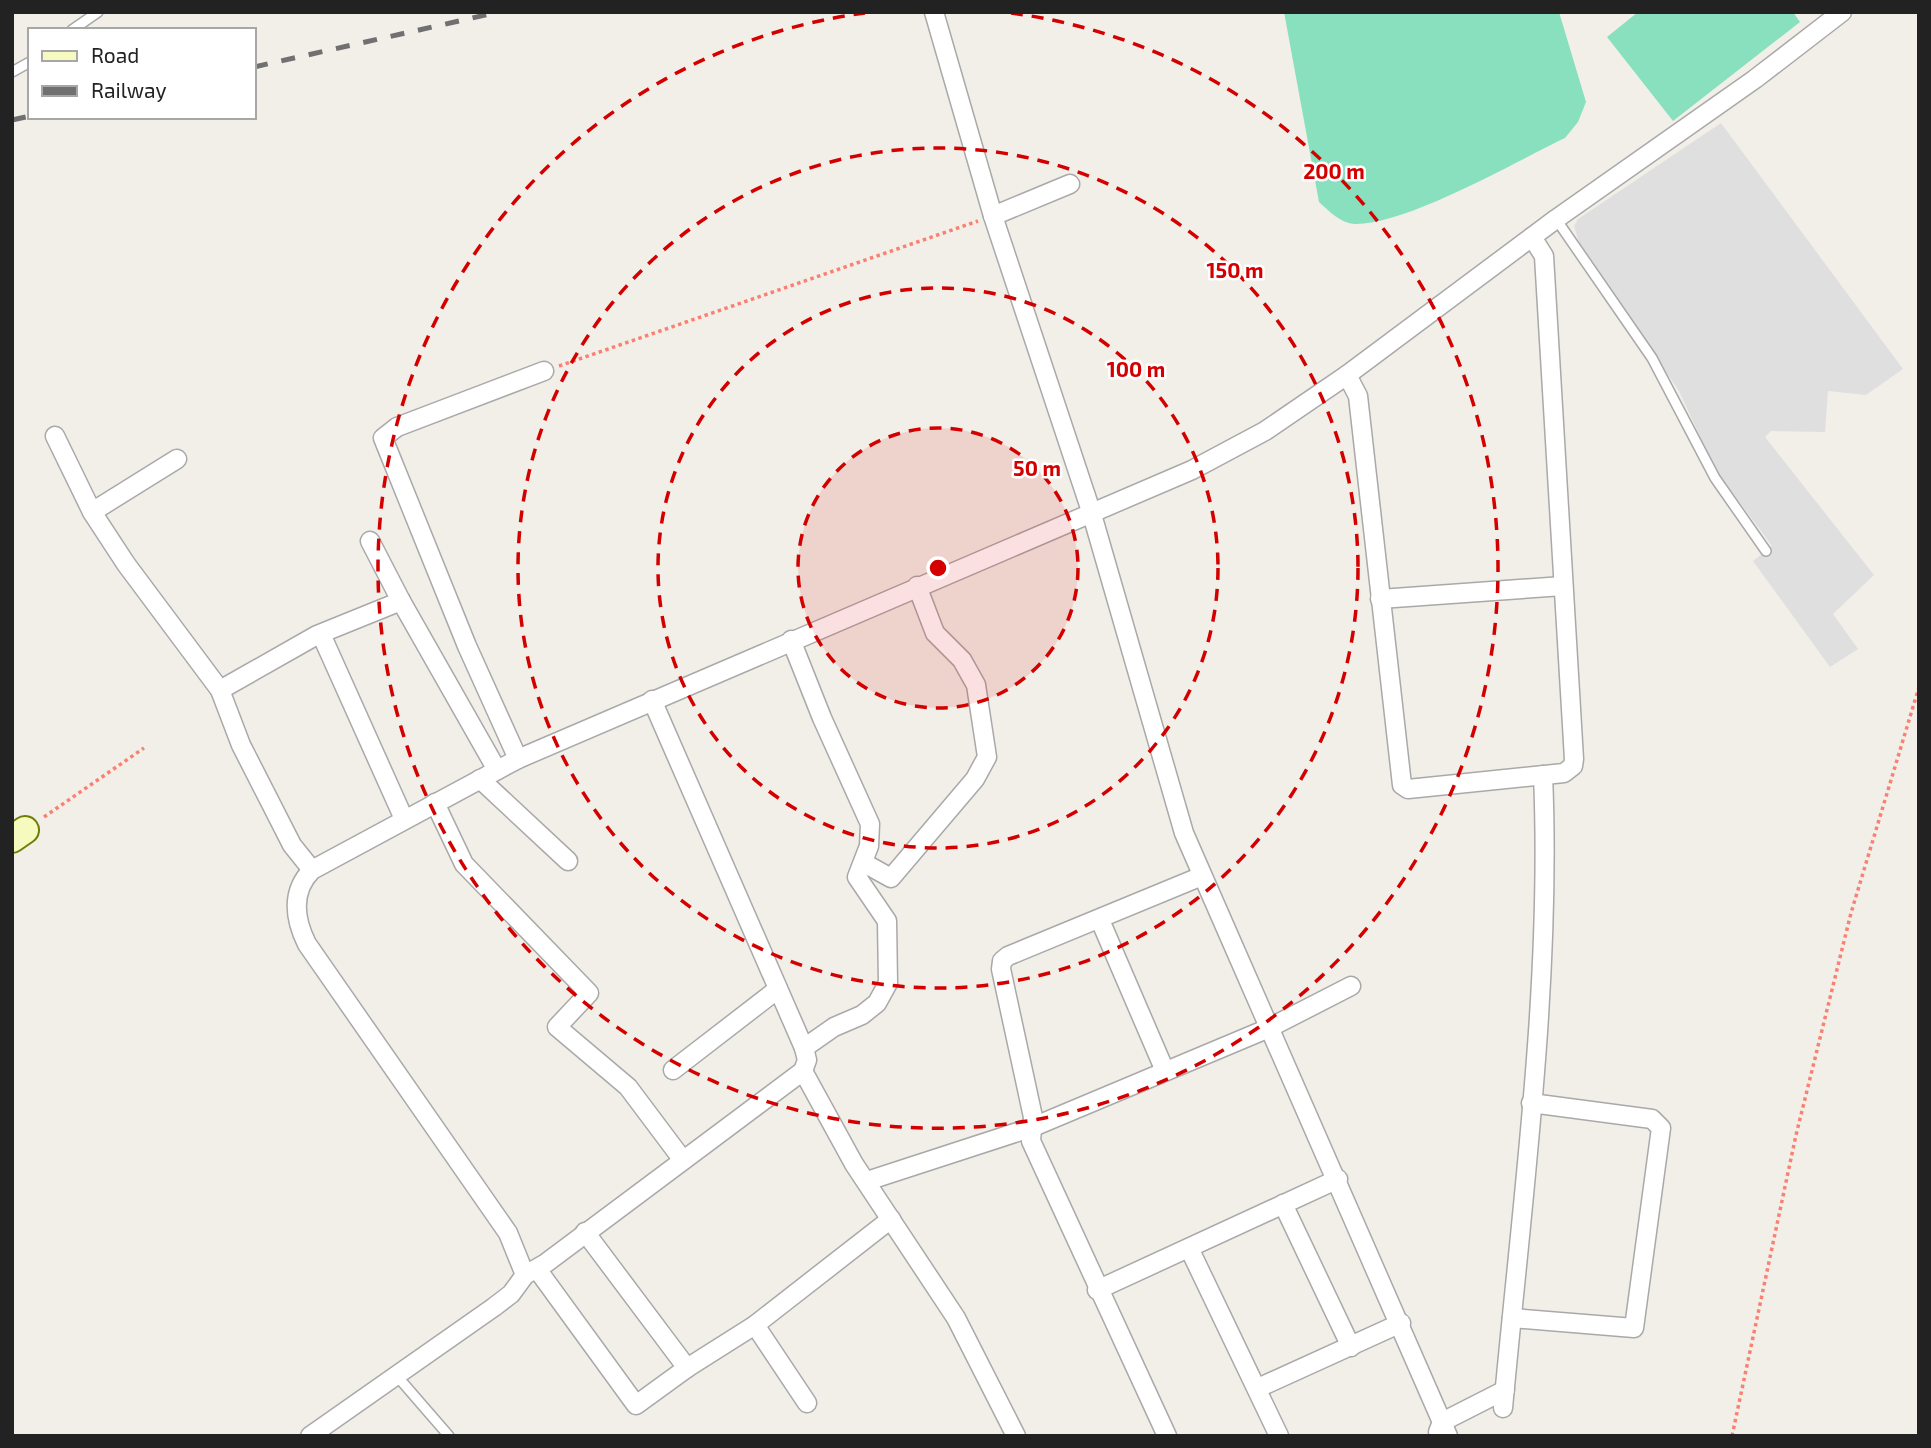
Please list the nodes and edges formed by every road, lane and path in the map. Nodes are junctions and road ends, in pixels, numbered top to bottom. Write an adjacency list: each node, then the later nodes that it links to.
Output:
1 (98, 12): 4 (lane)
2 (934, 12): 8 (street)
3 (1842, 12): 9 (street)
4 (75, 28)
5 (28, 63): 6 (lane)
6 (12, 72)
7 (1070, 184): 8 (street)
8 (993, 216): 11 (path); 15 (street)
9 (1556, 219): 10 (street); 18 (lane)
10 (1532, 237): 12 (street); 20 (street)
11 (544, 371): 29 (street)
12 (1347, 375): 15 (street); 21 (street)
13 (55, 436): 16 (street)
14 (177, 459): 16 (street)
15 (1091, 511): 19 (street); 39 (street)
16 (92, 512): 26 (street)
17 (370, 541): 22 (street)
18 (1766, 551)
19 (918, 586): 24 (street); 37 (street)
20 (1563, 586): 21 (street); 31 (street)
21 (1380, 599): 31 (street)
22 (401, 601): 23 (street); 30 (street)
23 (321, 634): 26 (street); 34 (street)
24 (791, 640): 27 (street); 37 (street)
25 (1919, 687): 73 (path)
26 (220, 690): 38 (street)
27 (652, 700): 29 (street); 42 (street)
28 (144, 748): 35 (path)
29 (517, 759): 30 (street)
30 (497, 770): 32 (street)
31 (1543, 775): 48 (street)
32 (480, 779): 33 (street); 36 (street)
33 (435, 803): 34 (street); 50 (street)
34 (404, 819): 38 (street)
35 (16, 834)
36 (568, 861)
37 (864, 863): 44 (street)
38 (312, 870): 57 (street)
39 (1202, 876): 40 (street); 43 (street)
40 (1100, 920): 47 (street); 49 (street)
41 (1350, 986): 43 (street)
42 (778, 989): 44 (street); 45 (street)
43 (1269, 1028): 47 (street); 51 (street)
44 (804, 1048): 46 (street)
45 (673, 1070)
46 (803, 1071): 50 (street); 52 (street)
47 (1165, 1071): 49 (street)
48 (1531, 1103): 59 (street); 59 (street)
49 (1033, 1128): 52 (street); 58 (street)
50 (682, 1159): 55 (street)
51 (1338, 1179): 53 (street); 60 (street)
52 (867, 1181): 54 (street)
53 (1283, 1204): 56 (street); 62 (street)
54 (891, 1219): 61 (street); 70 (street)
55 (585, 1232): 57 (street); 63 (street)
56 (1189, 1248): 58 (street); 65 (street)
57 (531, 1272): 63 (street); 64 (street)
58 (1097, 1290): 71 (street)
59 (1512, 1318): 67 (street)
60 (1401, 1324): 62 (street); 67 (street)
61 (755, 1325): 63 (street); 66 (street)
62 (1351, 1347): 65 (street)
63 (687, 1368)
64 (397, 1376): 68 (street); 69 (lane)
65 (1258, 1388): 72 (street)
66 (807, 1403)
67 (1442, 1431)
68 (310, 1436)
69 (449, 1436)
70 (1016, 1436)
71 (1167, 1436)
72 (1279, 1436)
73 (1732, 1436)

